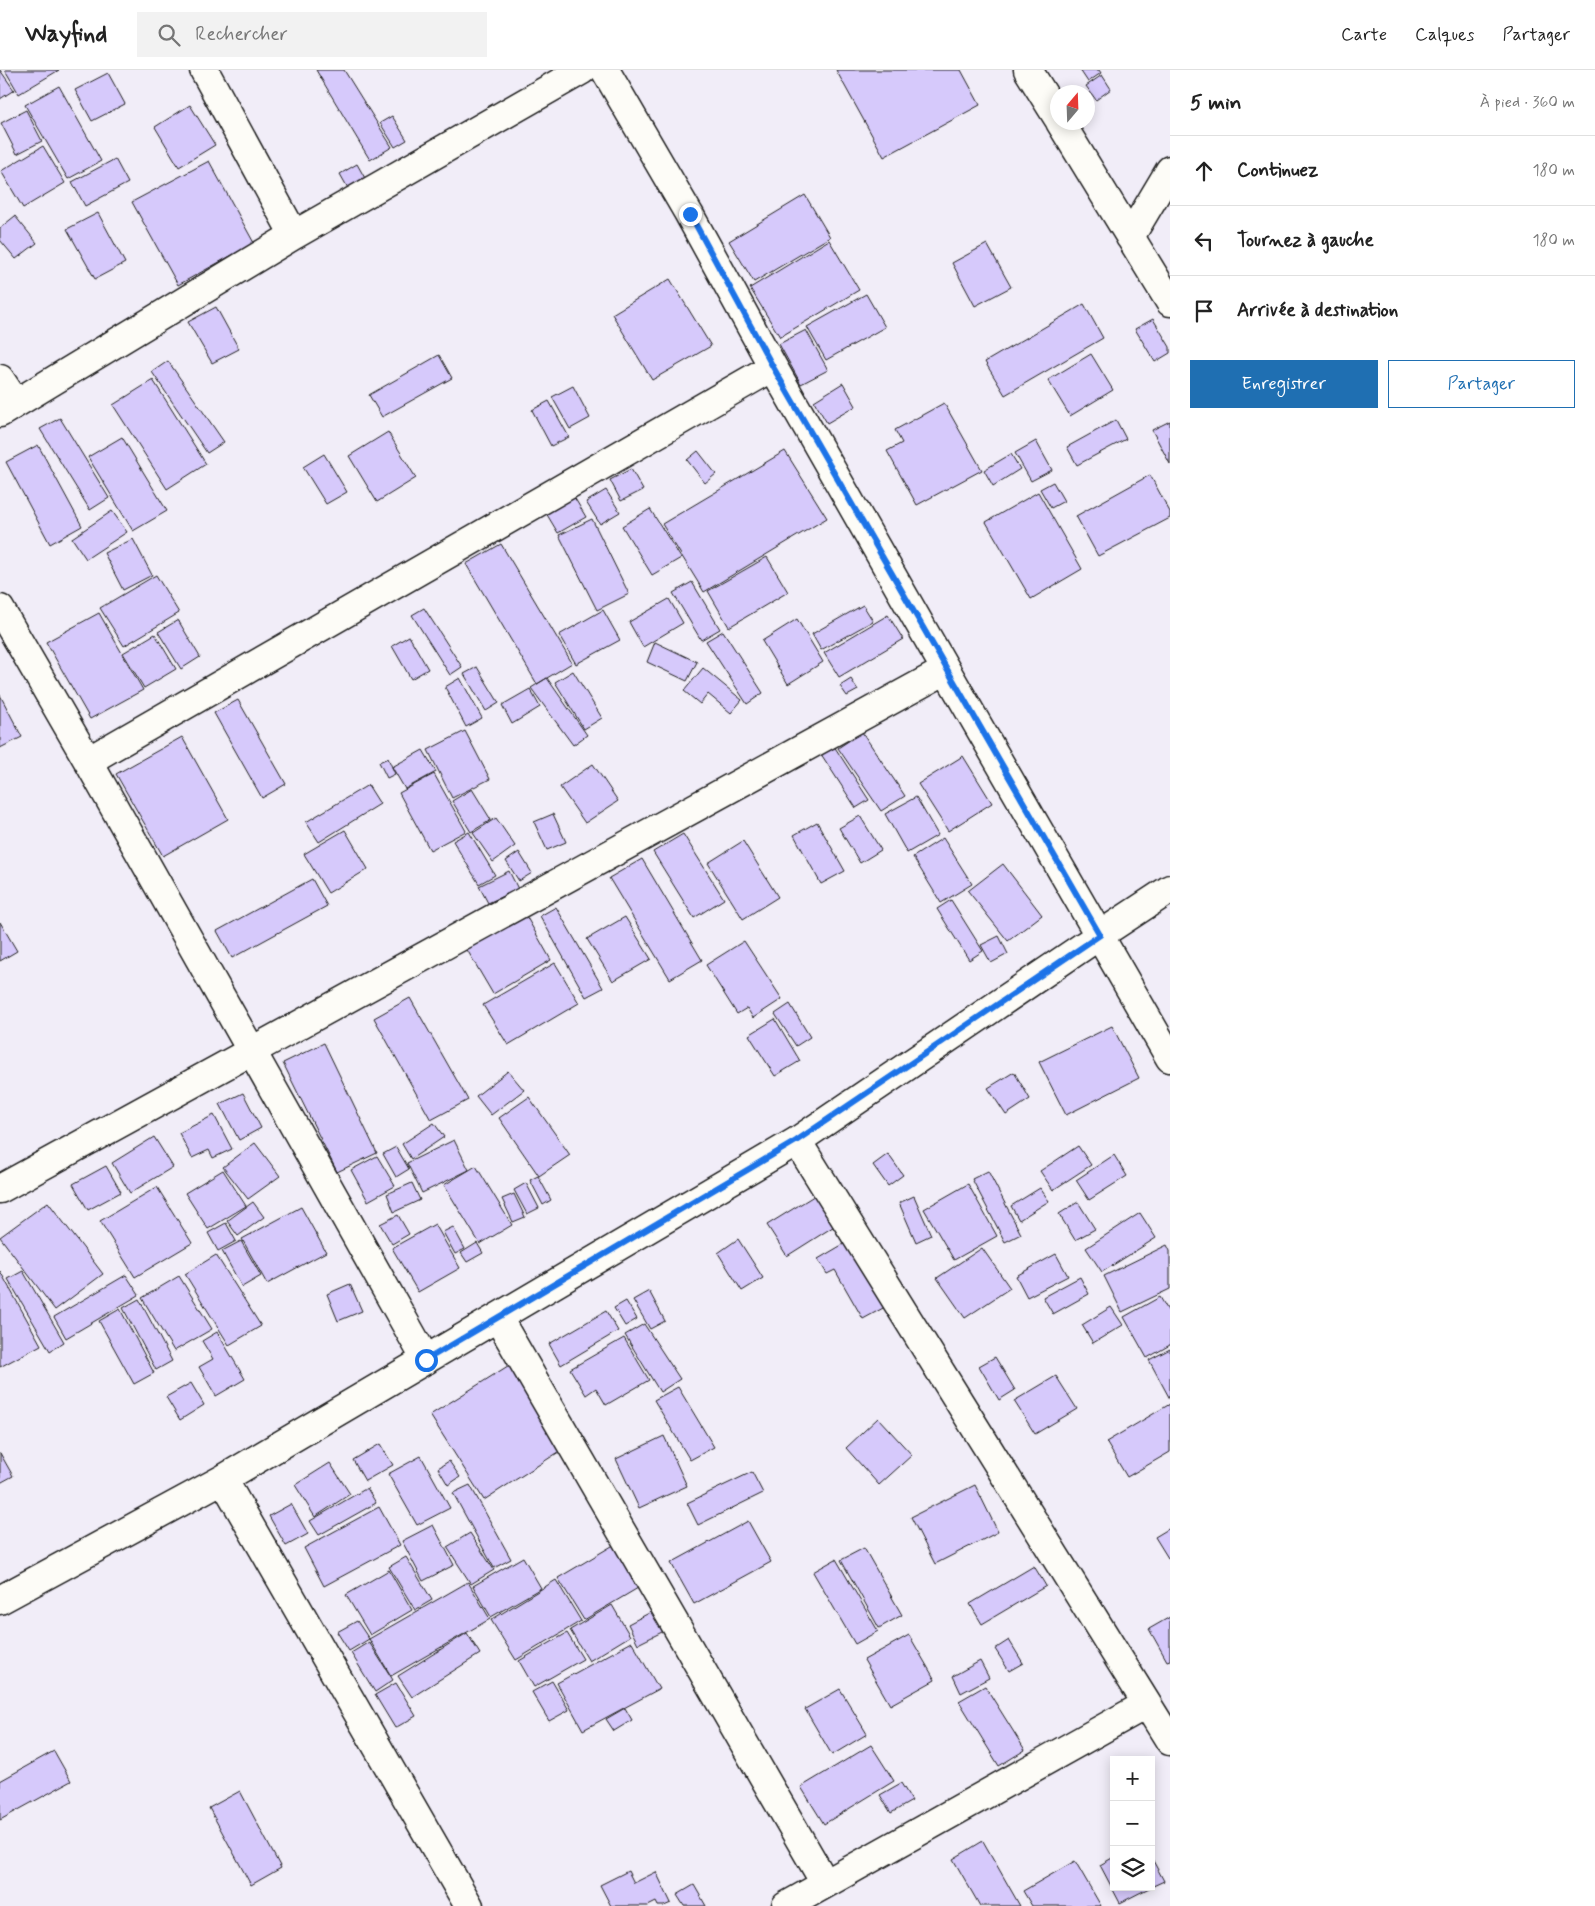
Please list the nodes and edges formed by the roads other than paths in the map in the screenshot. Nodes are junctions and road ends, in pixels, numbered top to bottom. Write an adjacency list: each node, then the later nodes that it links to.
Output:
1 (204, 70): 8 (street)
2 (582, 70): 8 (street)
3 (605, 70): 11 (street)
4 (1028, 70): 5 (street)
5 (1050, 105)
6 (1065, 130): 9 (street)
7 (1170, 170): 9 (street)
8 (294, 235): 13 (street)
9 (1130, 237): 10 (street)
10 (1170, 302)
11 (773, 367): 15 (street); 16 (street)
12 (0, 378): 13 (street)
13 (8, 408)
14 (0, 609): 16 (street)
15 (946, 670): 18 (street); 19 (street)
16 (88, 761): 19 (street)
17 (1170, 889): 18 (street)
18 (1100, 935): 20 (street); 21 (street)
19 (251, 1052): 22 (street); 24 (street)
20 (1170, 1058)
21 (796, 1141): 23 (street); 27 (street)
22 (0, 1189)
23 (498, 1318): 24 (street); 29 (street)
24 (426, 1360): 25 (street)
25 (223, 1479): 26 (street); 30 (street)
26 (0, 1600)
27 (1147, 1704): 28 (street); 29 (street)
28 (1170, 1741)
29 (825, 1883): 31 (street)
30 (469, 1906)
31 (786, 1906)

